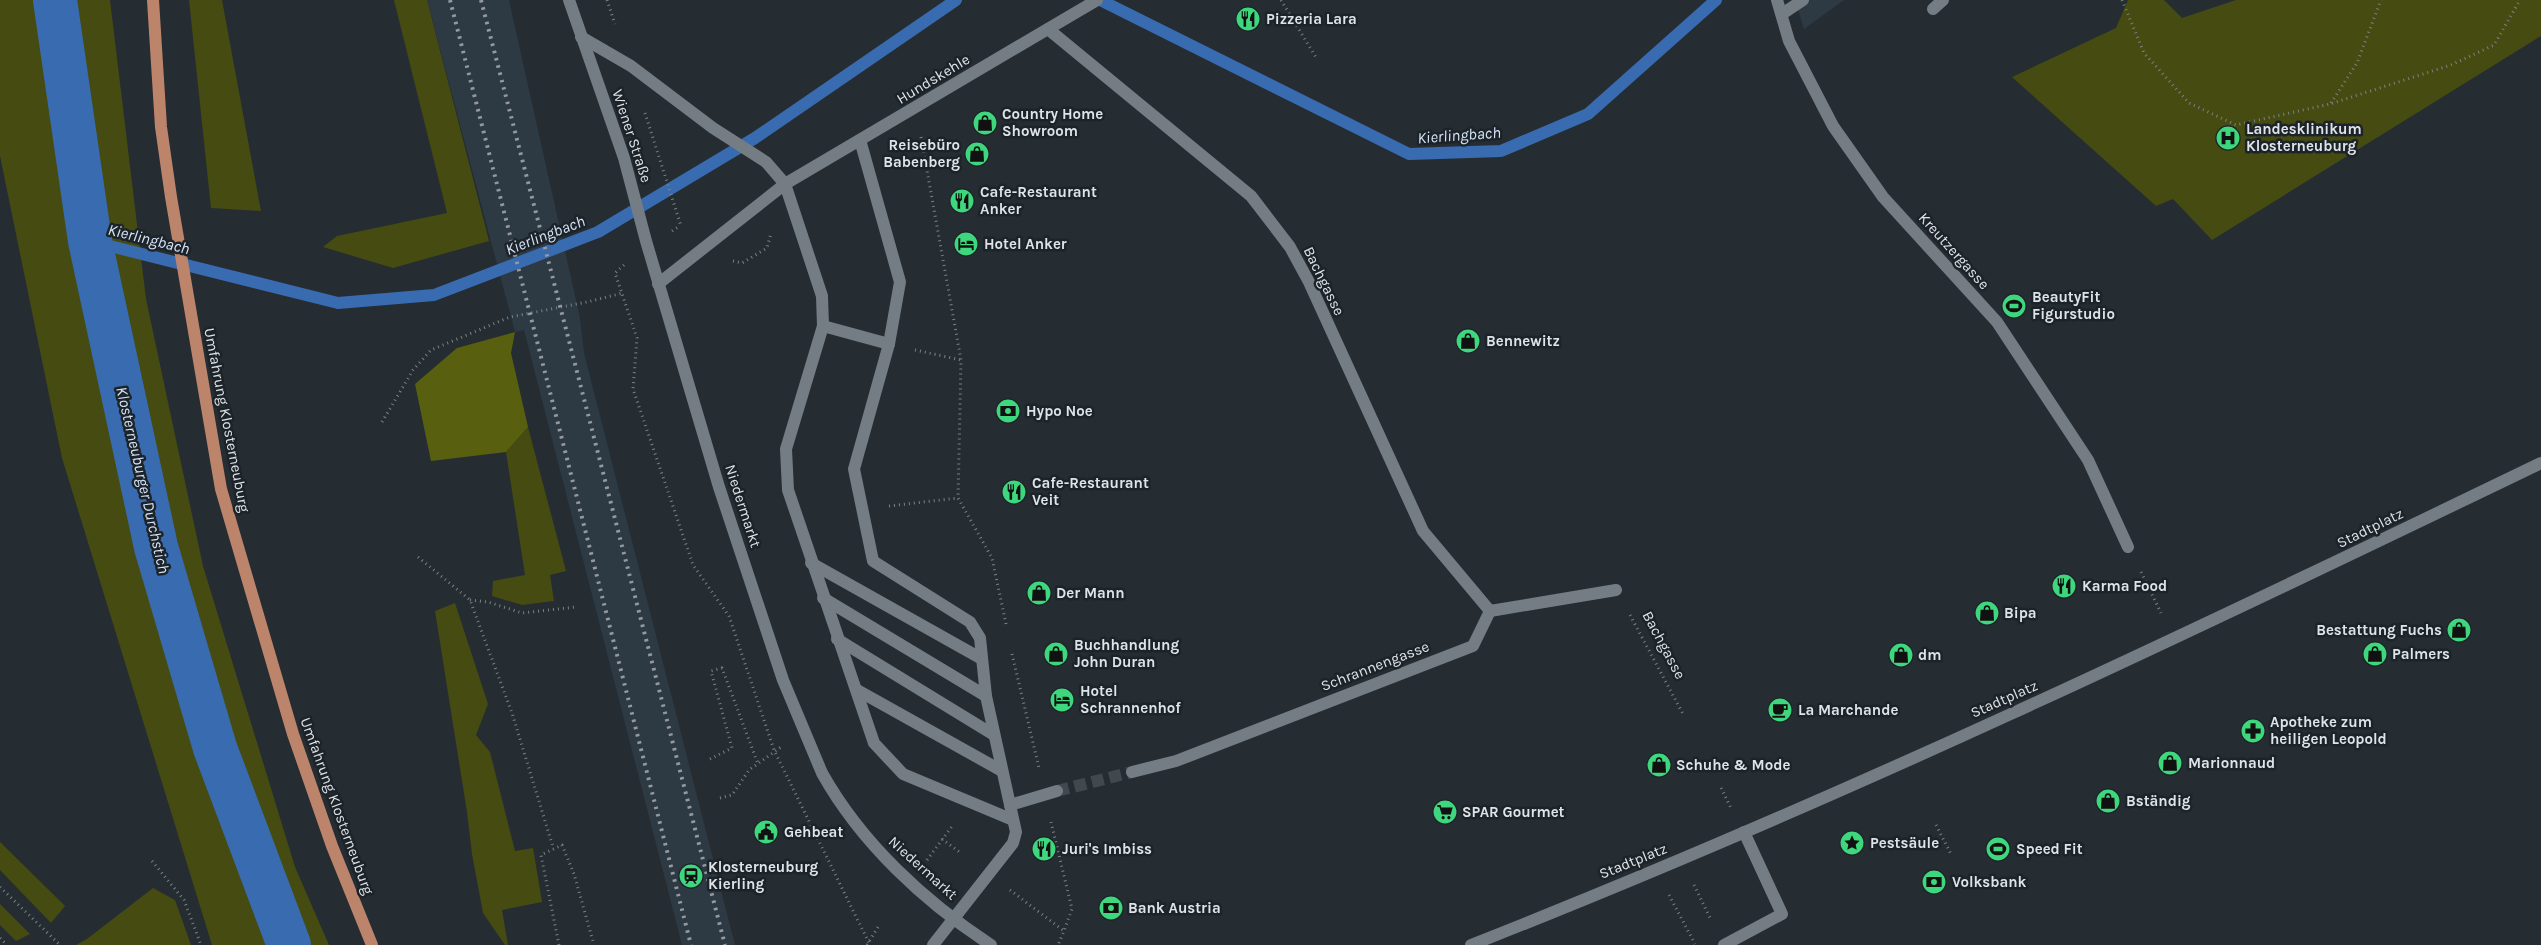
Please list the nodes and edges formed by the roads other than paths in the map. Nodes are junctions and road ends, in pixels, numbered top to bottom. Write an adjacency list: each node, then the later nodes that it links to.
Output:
1 (154, 0): 35 (main road, Umfahrung Klosterneuburg)
2 (569, 0): 10 (street, Wiener Straße)
3 (1097, 0): 9 (street, Hundskehle)
4 (1777, 0): 8 (street, Kreutzergasse)
5 (1803, 0): 8 (street)
6 (1943, 0): 7 (street)
7 (1933, 9)
8 (1782, 14): 17 (street, Kreutzergasse)
9 (1048, 29): 11 (street, Hundskehle); 21 (street, Bachgasse)
10 (581, 37): 12 (street); 13 (street, Wiener Straße)
11 (860, 140): 12 (street, Hundskehle); 15 (street, Niedermarkt)
12 (784, 184): 13 (street, Hundskehle); 14 (street)
13 (658, 284): 33 (street, Niedermarkt)
14 (823, 326): 15 (street); 18 (street)
15 (889, 344): 23 (street, Niedermarkt)
16 (2541, 463): 32 (street, Stadtplatz)
17 (2128, 547)
18 (811, 563): 20 (street); 23 (street)
19 (1616, 590): 21 (street)
20 (823, 598): 22 (street); 25 (street)
21 (1490, 611): 28 (street, Schrannengasse)
22 (837, 639): 24 (street); 26 (street)
23 (982, 659): 25 (street, Niedermarkt)
24 (856, 690): 27 (street); 31 (street)
25 (986, 696): 26 (street, Niedermarkt)
26 (994, 735): 27 (street, Niedermarkt)
27 (1002, 771): 30 (street, Niedermarkt)
28 (1132, 772)
29 (1051, 792): 30 (street)
30 (1010, 805): 31 (street, Niedermarkt)
31 (1013, 820): 33 (street, Niedermarkt)
32 (1744, 832): 37 (street, Stadtplatz); 38 (street)
33 (954, 918): 34 (street); 36 (street)
34 (984, 943)
35 (372, 945)
36 (933, 945)
37 (1471, 945)
38 (1724, 945)

